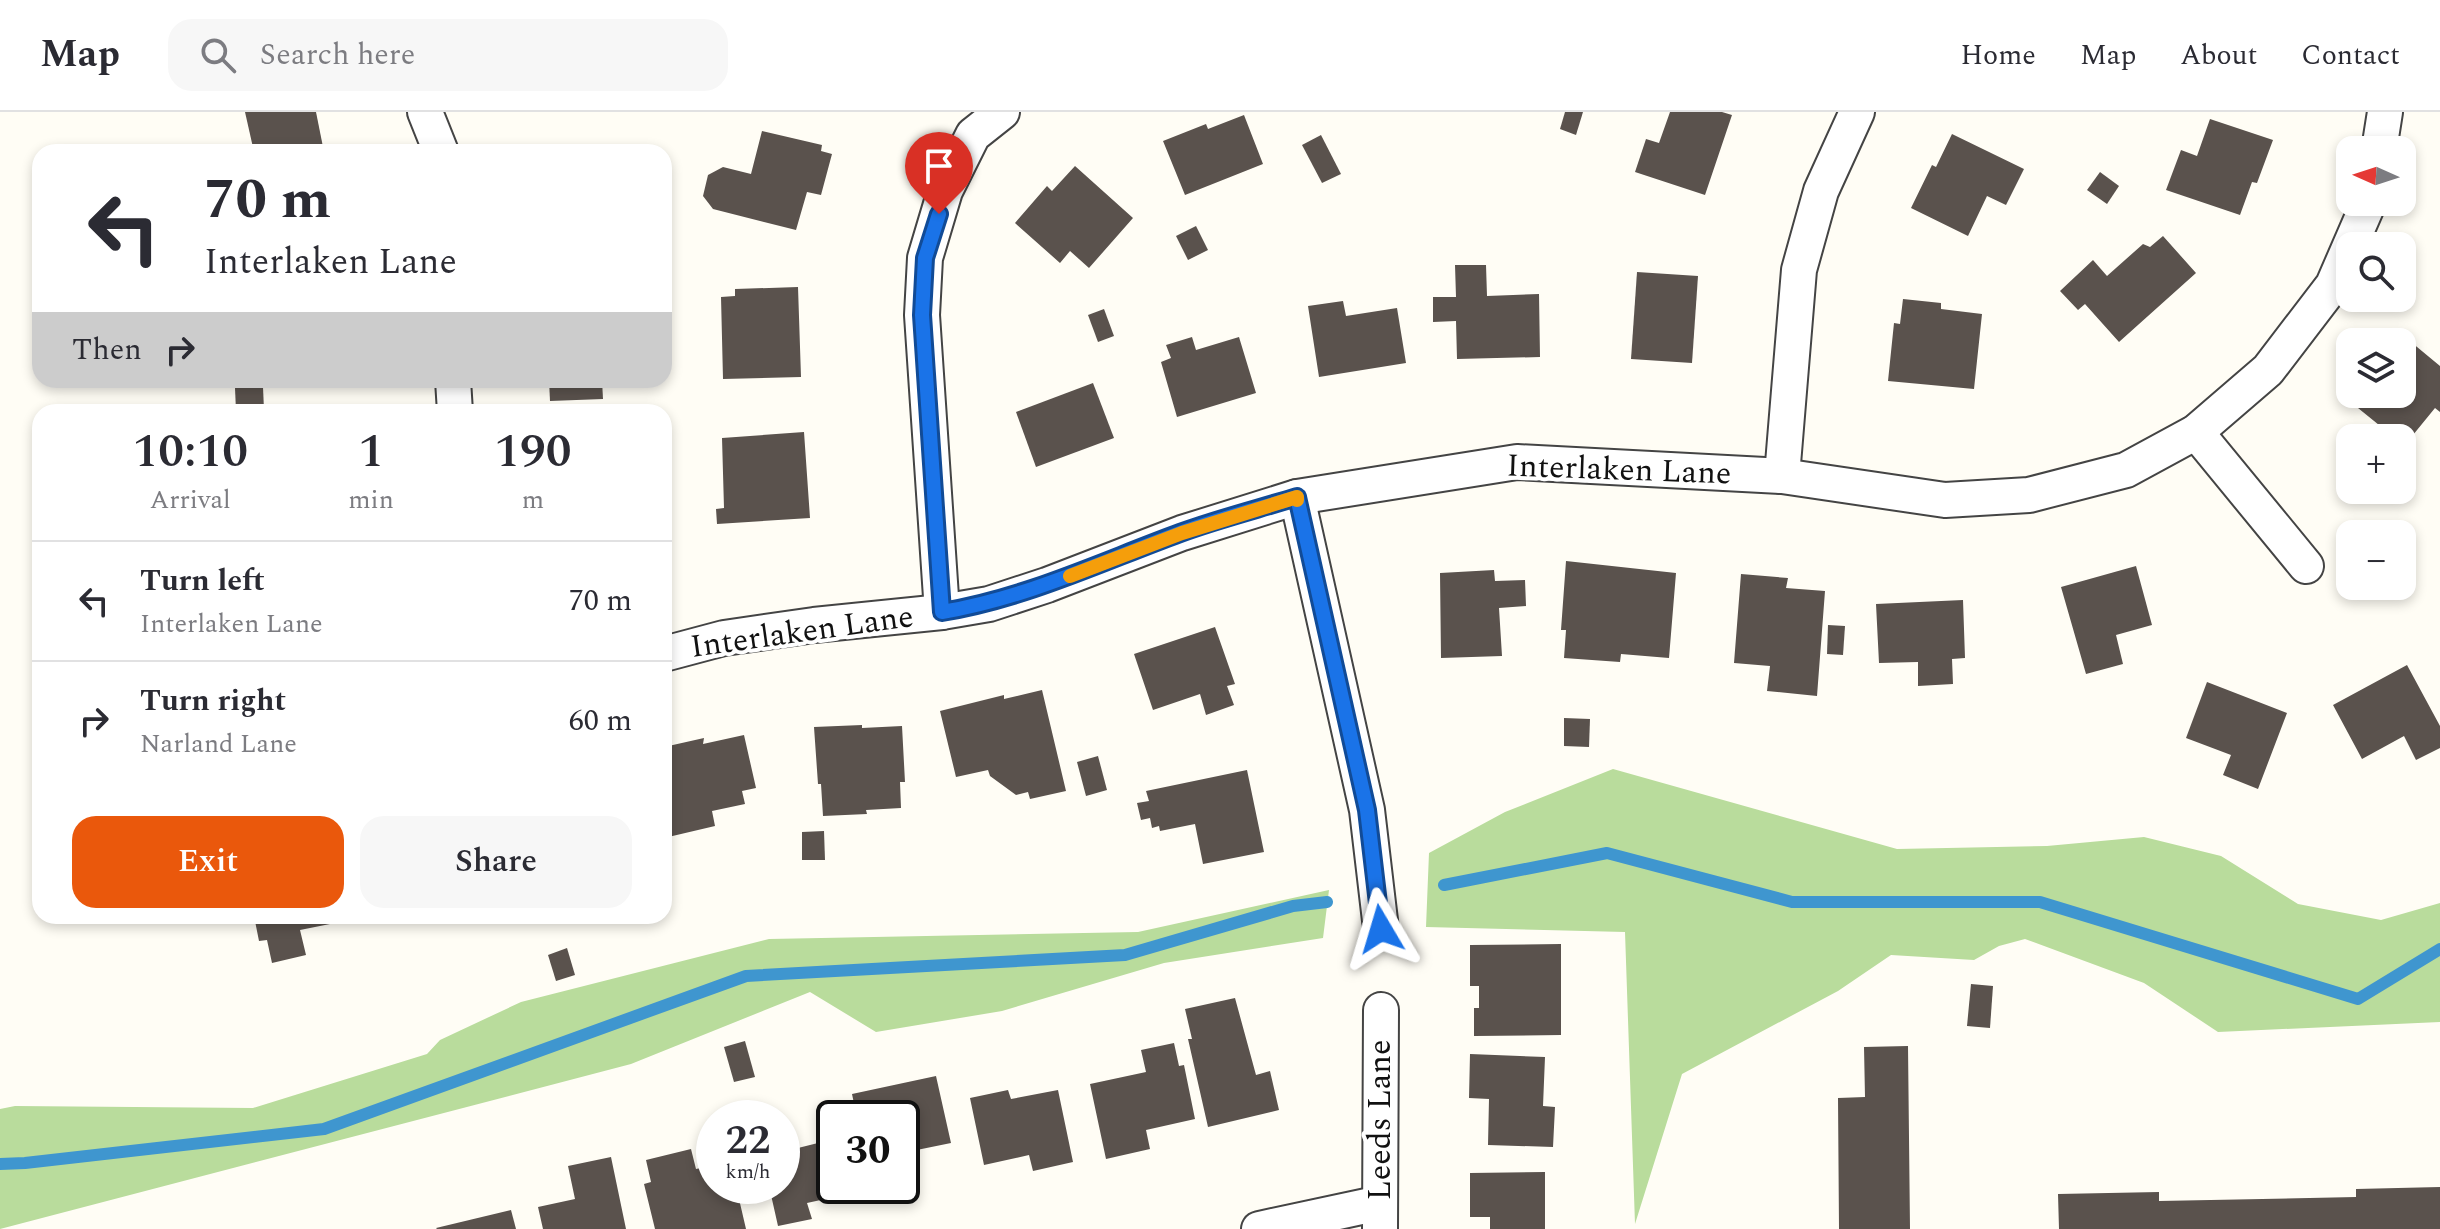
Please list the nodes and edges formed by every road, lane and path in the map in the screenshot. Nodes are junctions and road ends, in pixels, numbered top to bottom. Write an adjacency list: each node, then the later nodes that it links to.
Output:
1 (425, 112): 6 (street)
2 (1002, 112): 12 (street)
3 (1857, 112): 9 (street)
4 (2385, 112): 5 (street)
5 (2381, 136)
6 (438, 144)
7 (2363, 216): 8 (street, Interlaken Lane)
8 (2196, 432): 9 (street, Interlaken Lane); 11 (street)
9 (1782, 476): 10 (street, Interlaken Lane)
10 (1297, 497): 12 (street, Interlaken Lane); 14 (street)
11 (2306, 566)
12 (942, 612): 13 (street, Interlaken Lane)
13 (672, 652)
14 (1381, 929)
15 (1381, 1010): 16 (street, Leeds Lane)
16 (1380, 1216): 17 (street)
17 (1259, 1229)

